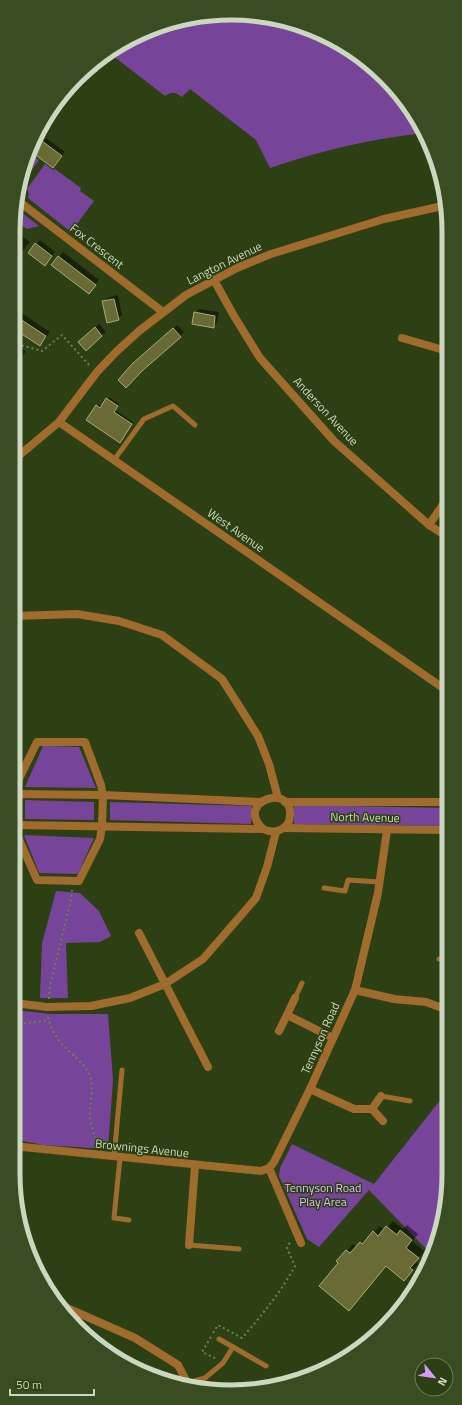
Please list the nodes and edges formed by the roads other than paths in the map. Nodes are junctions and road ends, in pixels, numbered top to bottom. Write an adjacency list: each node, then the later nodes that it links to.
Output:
1 (22, 204): 4 (street, Fox Crescent)
2 (440, 206): 3 (street, Langton Avenue)
3 (214, 280): 4 (street, Langton Avenue); 12 (street, Anderson Avenue)
4 (163, 312): 7 (street, Langton Avenue)
5 (402, 338): 6 (street)
6 (442, 350)
7 (59, 422): 9 (street); 10 (street, West Avenue)
8 (195, 425): 10 (lane)
9 (20, 455)
10 (114, 460): 15 (street, West Avenue)
11 (442, 506): 12 (street)
12 (428, 526): 13 (street, Anderson Avenue)
13 (442, 534)
14 (20, 616): 19 (street)
15 (442, 687)
16 (20, 779): 18 (street)
17 (20, 794): 18 (street, North Avenue)
18 (103, 795): 20 (street, North Avenue); 23 (street)
19 (281, 800): 20 (street, North Avenue); 21 (street, North Avenue); 24 (street)
20 (261, 802): 25 (street)
21 (442, 802)
22 (20, 825): 23 (street)
23 (102, 826): 25 (street); 29 (street)
24 (284, 828): 26 (street, North Avenue); 28 (street, North Avenue)
25 (263, 829): 28 (street)
26 (387, 830): 27 (street, North Avenue); 30 (street, Tennyson Road)
27 (442, 830)
28 (276, 832): 36 (street)
29 (20, 842)
30 (379, 882): 31 (lane); 37 (street, Tennyson Road)
31 (324, 888)
32 (139, 933): 36 (street)
33 (438, 959): 34 (lane)
34 (442, 959)
35 (302, 983): 38 (lane)
36 (165, 984): 39 (street); 44 (street)
37 (355, 990): 40 (street); 43 (street, Tennyson Road)
38 (295, 998): 41 (street)
39 (20, 1003)
40 (442, 1009)
41 (287, 1015): 42 (street); 43 (street)
42 (279, 1031)
43 (333, 1038): 46 (street, Tennyson Road)
44 (208, 1067)
45 (122, 1070): 52 (lane)
46 (310, 1089): 49 (street); 54 (street, Tennyson Road)
47 (381, 1096): 48 (lane); 49 (street)
48 (410, 1101)
49 (372, 1109): 50 (street)
50 (383, 1121)
51 (20, 1147): 52 (street, Brownings Avenue)
52 (117, 1158): 53 (street, Brownings Avenue); 55 (lane)
53 (195, 1165): 54 (street, Brownings Avenue); 57 (street)
54 (269, 1168): 56 (street)
55 (129, 1220)
56 (301, 1243)
57 (189, 1245): 58 (lane)
58 (239, 1249)
59 (71, 1311): 63 (street)
60 (219, 1339): 61 (lane)
61 (233, 1347): 62 (lane); 64 (lane)
62 (266, 1366)
63 (186, 1380)
64 (195, 1382)

